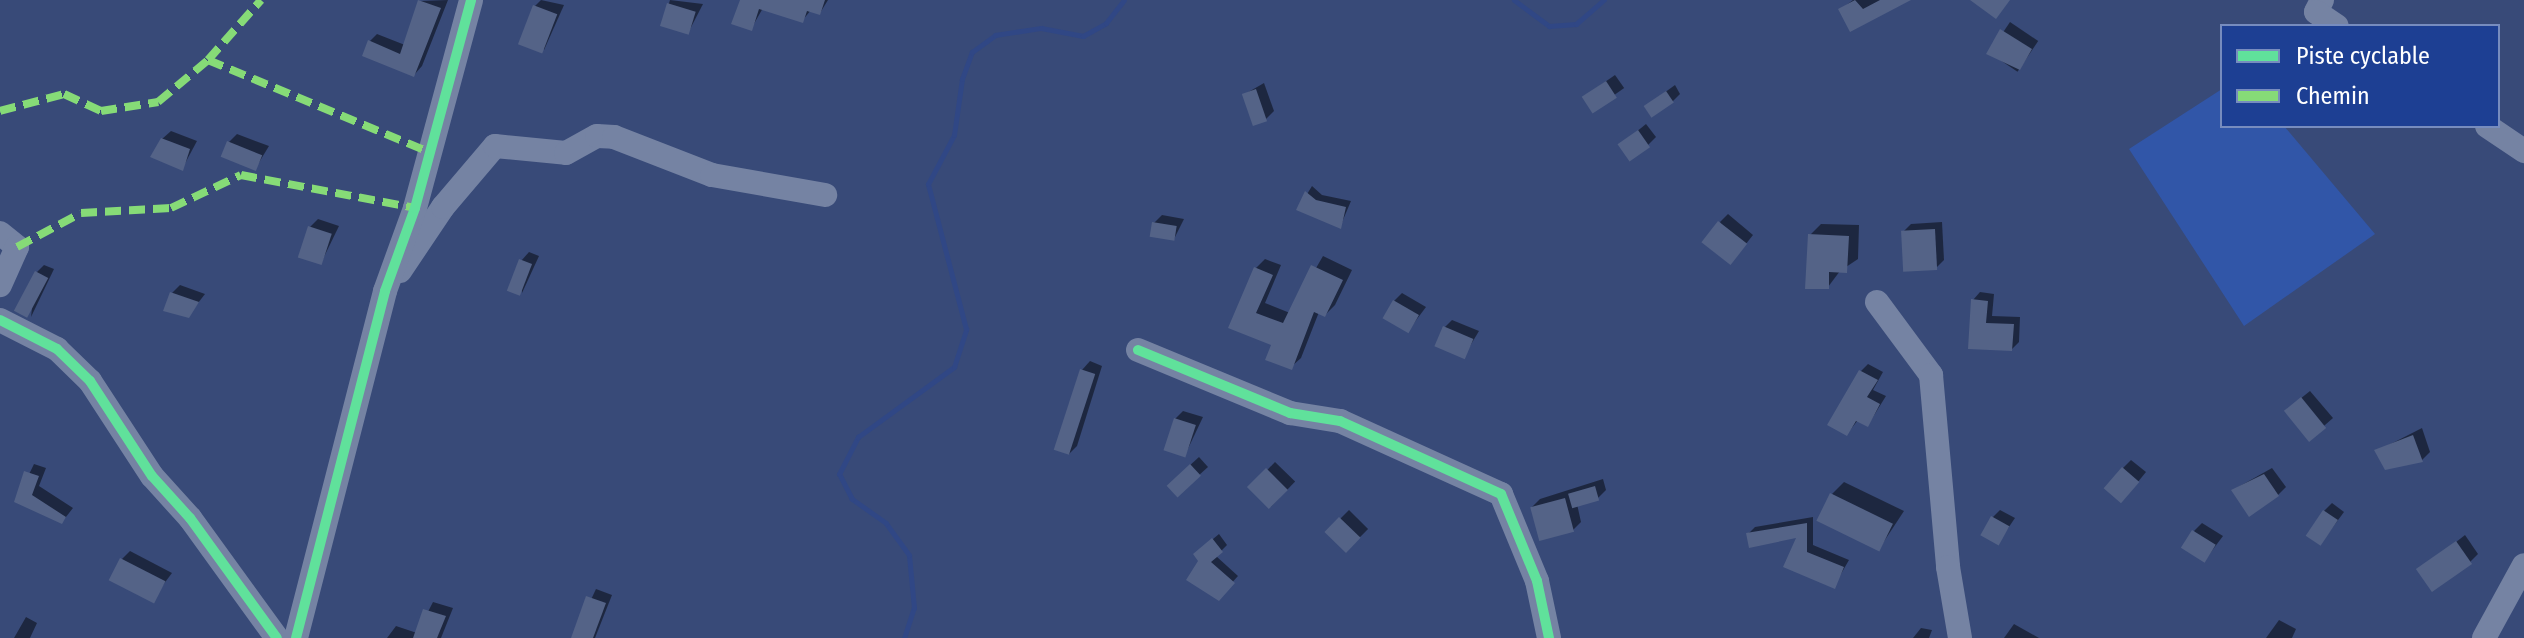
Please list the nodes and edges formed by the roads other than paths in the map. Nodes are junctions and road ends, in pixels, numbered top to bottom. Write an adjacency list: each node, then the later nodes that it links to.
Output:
1 (471, 0): 9 (street)
2 (2322, 0): 3 (street)
3 (2334, 24)
4 (2490, 128): 5 (street)
5 (2524, 151)
6 (825, 195): 9 (street)
7 (0, 233): 8 (street)
8 (0, 285)
9 (387, 287): 15 (street)
10 (1877, 302): 17 (street)
11 (0, 320): 14 (street)
12 (1138, 350): 16 (street)
13 (2524, 565): 18 (street)
14 (277, 638)
15 (296, 638)
16 (1549, 638)
17 (1960, 638)
18 (2484, 638)

